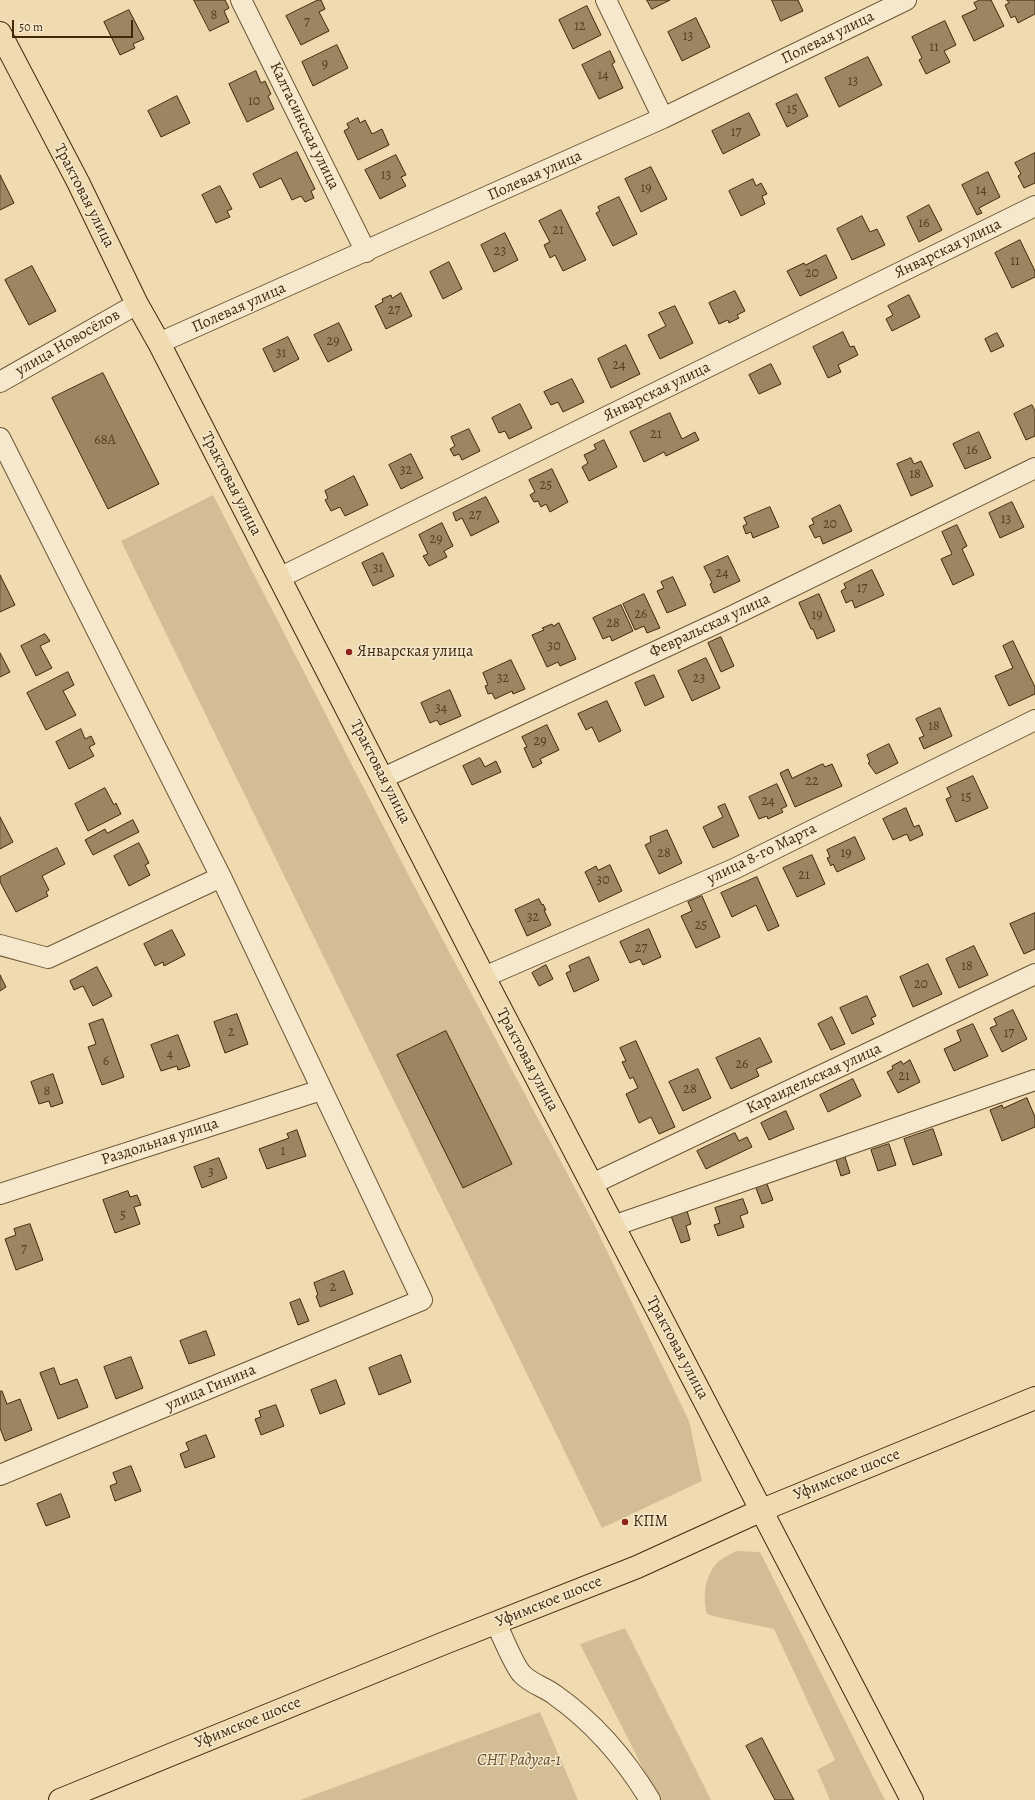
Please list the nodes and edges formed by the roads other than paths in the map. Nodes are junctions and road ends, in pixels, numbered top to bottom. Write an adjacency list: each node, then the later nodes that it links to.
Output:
1 (241, 0): 7 (street, Калтасинская улица)
2 (606, 0): 5 (street)
3 (906, 0): 5 (street, Полевая улица)
4 (0, 33): 8 (main road, Трактовая улица)
5 (663, 118): 7 (street, Полевая улица)
6 (1035, 206): 13 (street, Январская улица)
7 (366, 252): 9 (street, Полевая улица)
8 (137, 304): 9 (main road, Трактовая улица); 10 (street, улица Новосёлов)
9 (159, 343): 13 (main road, Трактовая улица)
10 (0, 382)
11 (0, 438): 16 (street)
12 (1035, 468): 15 (street, Февральская улица)
13 (279, 578): 15 (main road, Трактовая улица)
14 (1035, 720): 19 (street, улица 8-го Марта)
15 (383, 778): 19 (main road, Трактовая улица)
16 (221, 877): 17 (street); 21 (street)
17 (0, 945)
18 (1035, 974): 22 (street, Караидельская улица)
19 (484, 978): 22 (main road, Трактовая улица)
20 (1035, 1080): 24 (street)
21 (321, 1090): 23 (street, Раздольная улица); 26 (street, улица Гинина)
22 (592, 1184): 24 (main road, Трактовая улица)
23 (0, 1194)
24 (613, 1226): 27 (main road, Трактовая улица)
25 (1035, 1398): 27 (main road, Уфимское шоссе)
26 (0, 1475)
27 (762, 1510): 28 (main road, Уфимское шоссе); 31 (main road, Трактовая улица)
28 (496, 1623): 29 (main road, Уфимское шоссе); 30 (street)
29 (60, 1800)
30 (650, 1800)
31 (912, 1800)

